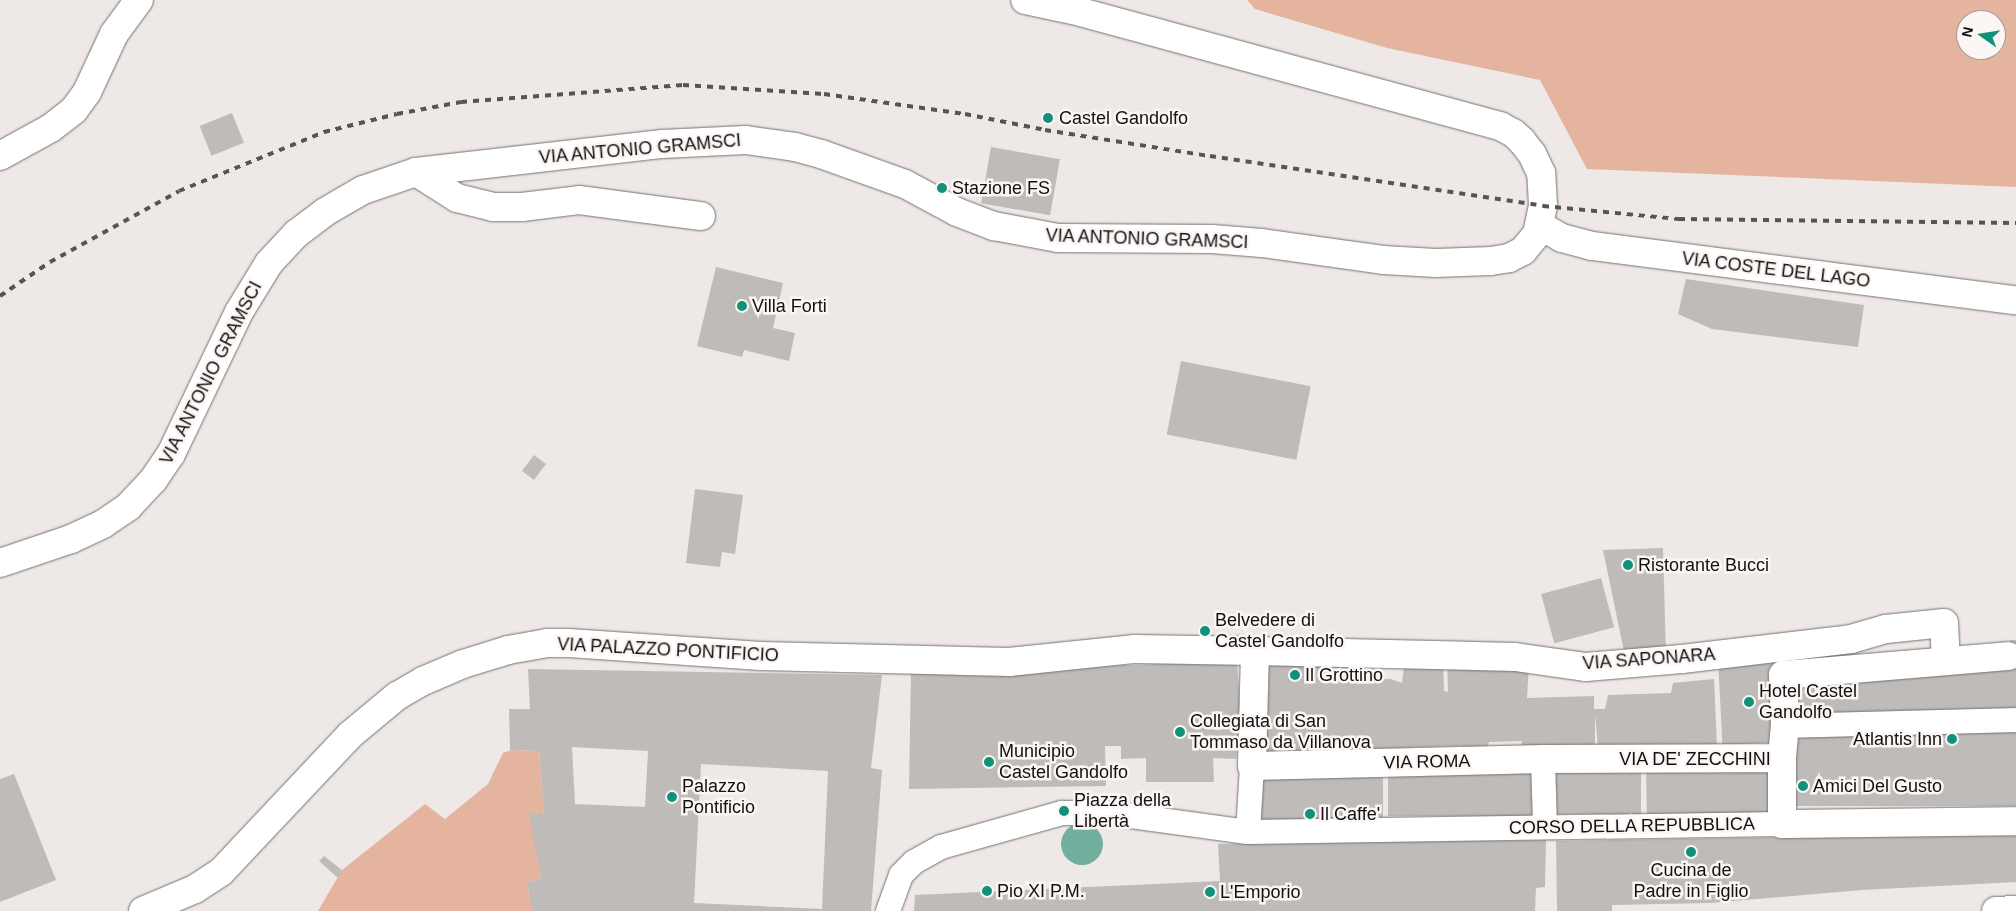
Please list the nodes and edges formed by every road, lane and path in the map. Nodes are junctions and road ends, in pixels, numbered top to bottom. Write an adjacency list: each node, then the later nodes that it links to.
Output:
1 (139, 0): 3 (street)
2 (1025, 0): 6 (street)
3 (0, 156)
4 (416, 172): 5 (street); 6 (street, VIA ANTONIO GRAMSCI); 8 (street, VIA ANTONIO GRAMSCI)
5 (701, 216)
6 (1541, 226): 7 (street, VIA COSTE DEL LAGO)
7 (2016, 300)
8 (0, 563)
9 (1255, 651): 11 (street, VIA SAPONARA); 16 (street); 22 (street, VIA PALAZZO PONTIFICIO)
10 (2008, 656): 11 (street)
11 (1946, 660): 13 (street)
12 (2016, 720): 13 (street)
13 (1785, 726): 14 (street)
14 (1782, 758): 15 (street, VIA DE' ZECCHINI); 18 (street, VIA DE' ZECCHINI)
15 (1542, 760): 16 (street, VIA ROMA); 19 (street)
16 (1252, 766): 20 (street)
17 (2016, 821): 18 (street, CORSO DELLA REPUBBLICA)
18 (1782, 824): 19 (street, CORSO DELLA REPUBBLICA)
19 (1545, 826): 20 (street, CORSO DELLA REPUBBLICA)
20 (1248, 832): 23 (street, CORSO DELLA REPUBBLICA)
21 (2016, 910): 24 (street)
22 (143, 911)
23 (888, 911)
24 (1996, 911)

